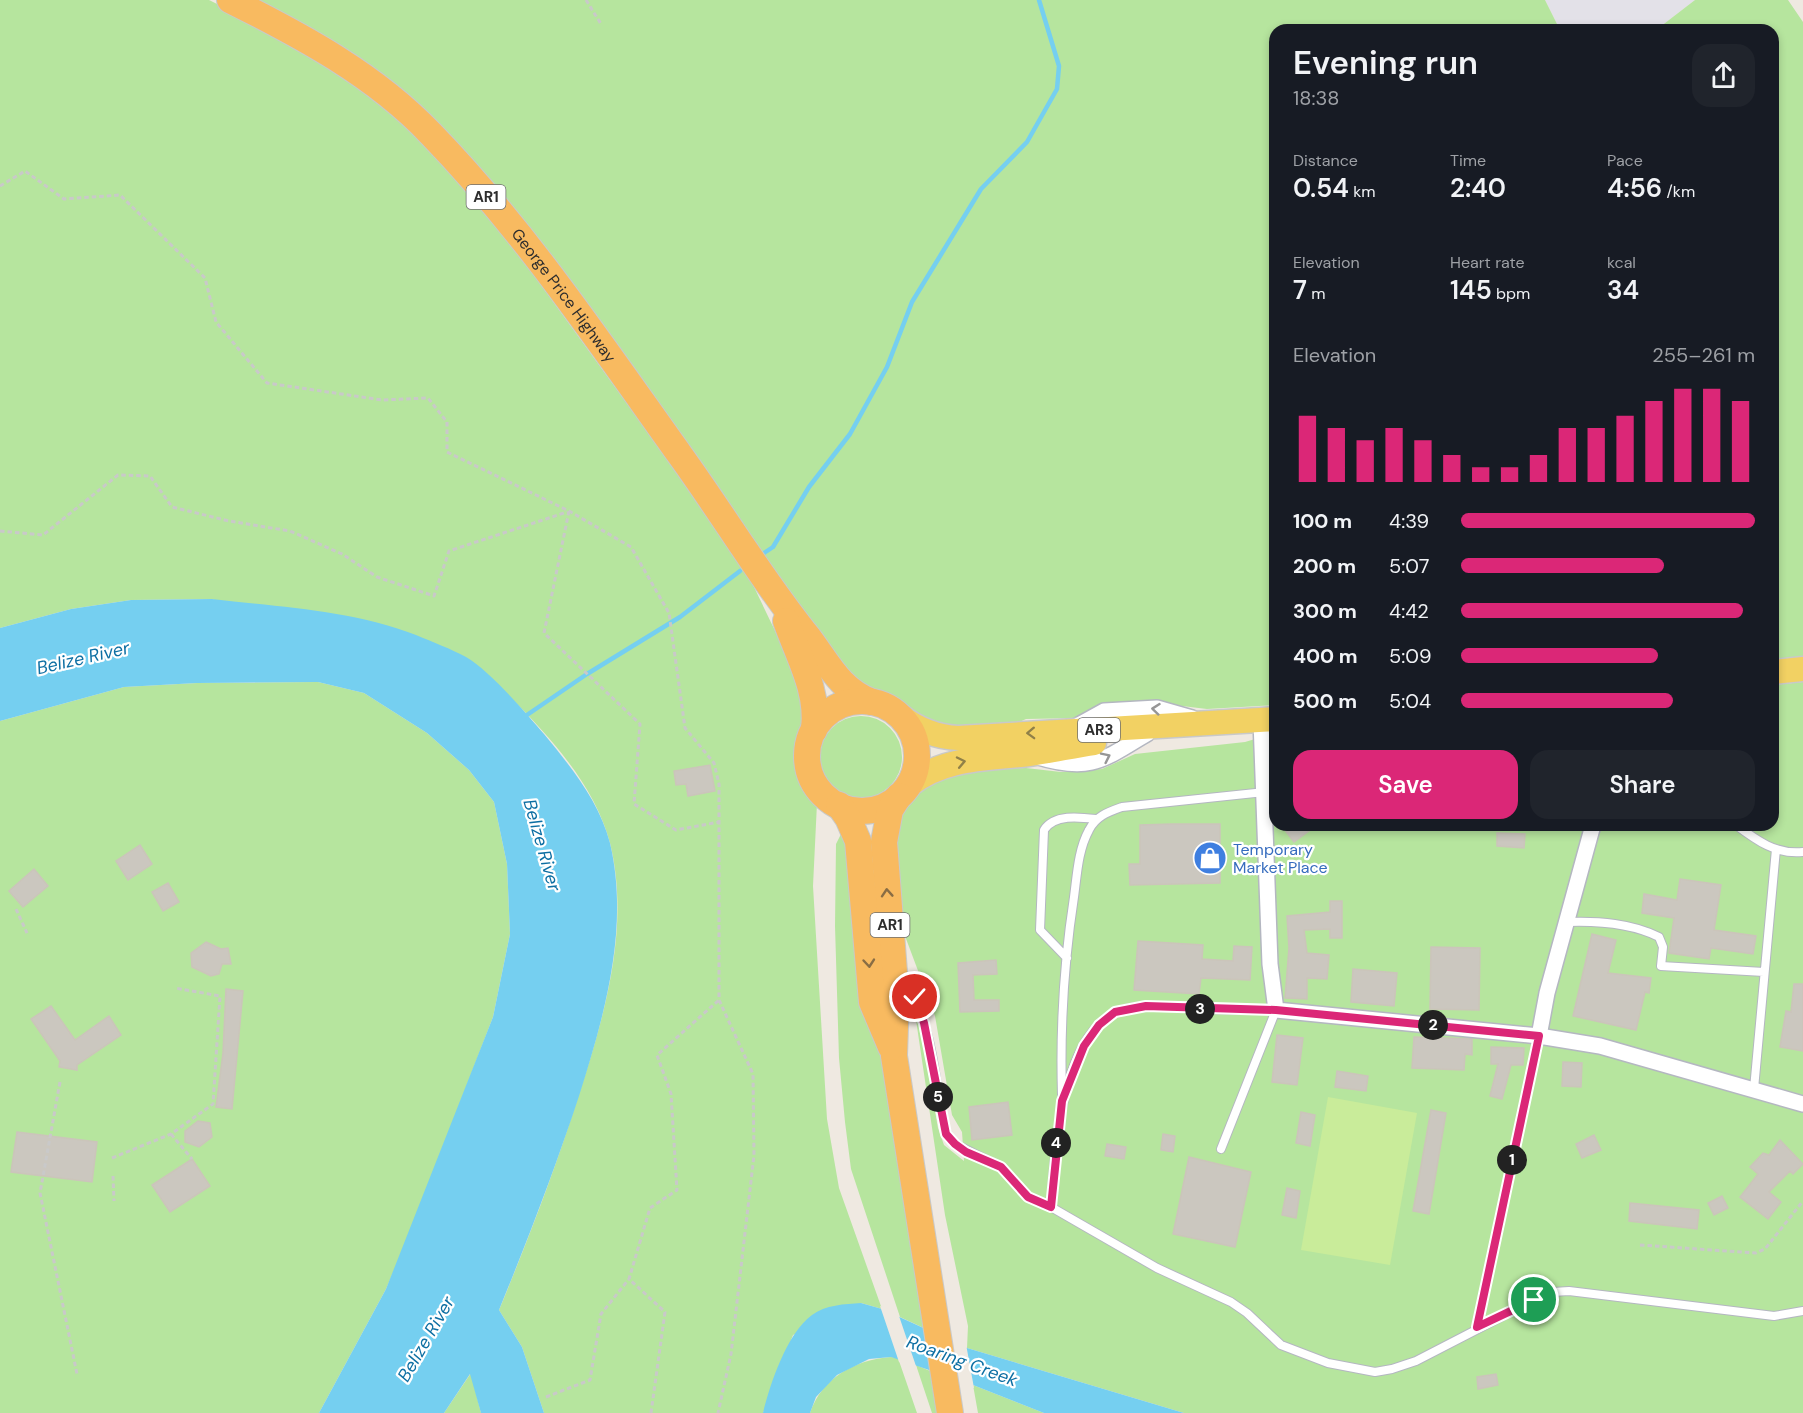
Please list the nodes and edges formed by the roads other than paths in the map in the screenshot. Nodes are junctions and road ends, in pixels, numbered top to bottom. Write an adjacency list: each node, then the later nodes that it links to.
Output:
1 (230, 0): 2 (highway, George Price Highway / AR1)
2 (780, 604): 5 (highway, George Price Highway / AR1); 9 (highway, George Price Highway / AR1)
3 (1803, 669): 4 (main road)
4 (1779, 671)
5 (872, 702): 6 (highway); 9 (highway)
6 (900, 716): 8 (main road, AR3, one-way to 6); 10 (highway)
7 (1268, 720): 8 (main road, AR3); 11 (street)
8 (1203, 725): 10 (main road, AR3, one-way to 8)
9 (814, 730): 12 (highway)
10 (904, 791): 12 (highway); 21 (highway, AR1, one-way to 10)
11 (1268, 792): 13 (lane); 22 (street)
12 (838, 806): 24 (highway, AR1, one-way to 24)
13 (1096, 819): 19 (lane); 19 (lane)
14 (1591, 831): 18 (street)
15 (1744, 831): 16 (lane)
16 (1776, 849): 17 (lane); 20 (lane)
17 (1803, 852)
18 (1568, 922): 20 (lane); 23 (street)
19 (1067, 958): 26 (lane)
20 (1764, 972): 25 (lane)
21 (894, 976): 24 (highway, AR1); 29 (lane)
22 (1276, 1010): 23 (street); 26 (lane); 28 (lane)
23 (1539, 1036): 25 (street); 31 (lane)
24 (894, 1056): 32 (highway, AR1)
25 (1754, 1089): 27 (street)
26 (1062, 1101): 29 (lane)
27 (1803, 1104)
28 (1221, 1149)
29 (1051, 1207): 31 (lane)
30 (1803, 1311): 31 (lane)
31 (1477, 1327)
32 (950, 1413)

